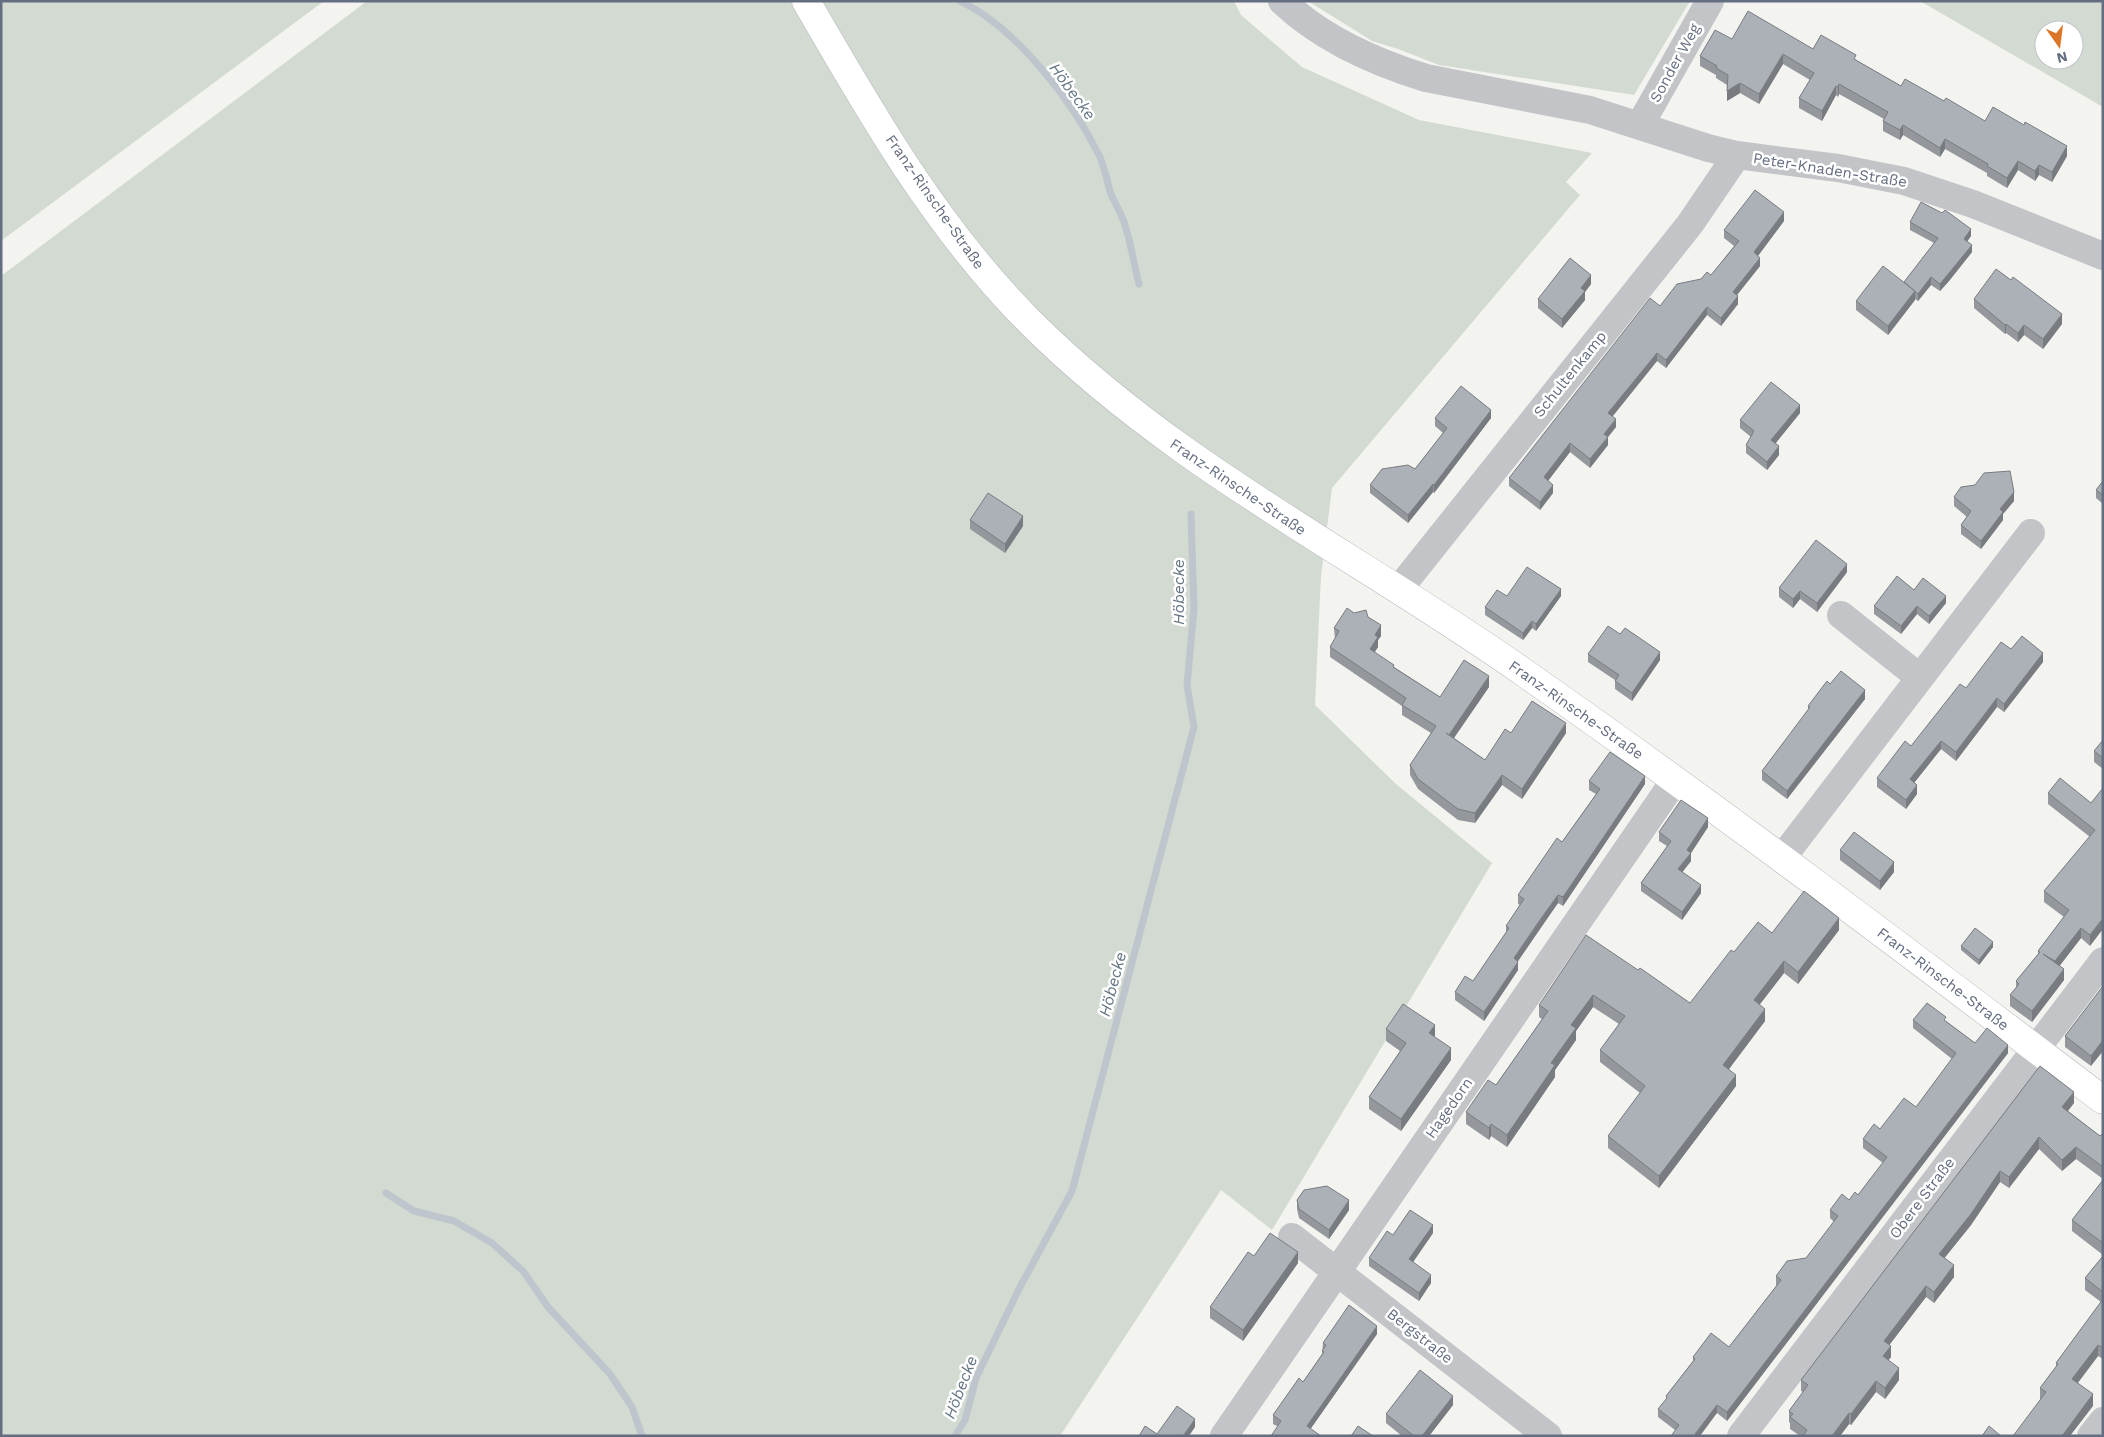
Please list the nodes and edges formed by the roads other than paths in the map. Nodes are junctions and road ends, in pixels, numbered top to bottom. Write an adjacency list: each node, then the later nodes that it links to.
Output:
1 (806, 1): 8 (street, Franz-Rinsche-Straße)
2 (1282, 1): 4 (street, Peter-Knaden-Straße)
3 (1710, 1): 4 (street, Sonder Weg)
4 (1640, 125): 5 (street, Peter-Knaden-Straße)
5 (1737, 154): 6 (street, Peter-Knaden-Straße); 8 (street, Schultenkamp)
6 (2103, 256)
7 (2031, 533): 10 (street)
8 (1398, 589): 11 (street, Franz-Rinsche-Straße)
9 (1841, 615): 10 (street)
10 (1919, 677): 12 (street)
11 (1675, 780): 12 (street, Franz-Rinsche-Straße); 17 (street, Hagedorn)
12 (1782, 858): 14 (street, Franz-Rinsche-Straße)
13 (2103, 961): 14 (street, Obere Straße)
14 (2036, 1049): 15 (street, Franz-Rinsche-Straße); 21 (street, Obere Straße)
15 (2103, 1100)
16 (1292, 1237): 17 (street, Bergstraße)
17 (1336, 1271): 19 (street, Hagedorn); 20 (street, Bergstraße)
18 (2103, 1421): 22 (street)
19 (1224, 1436)
20 (1548, 1436)
21 (1741, 1436)
22 (2091, 1436)

